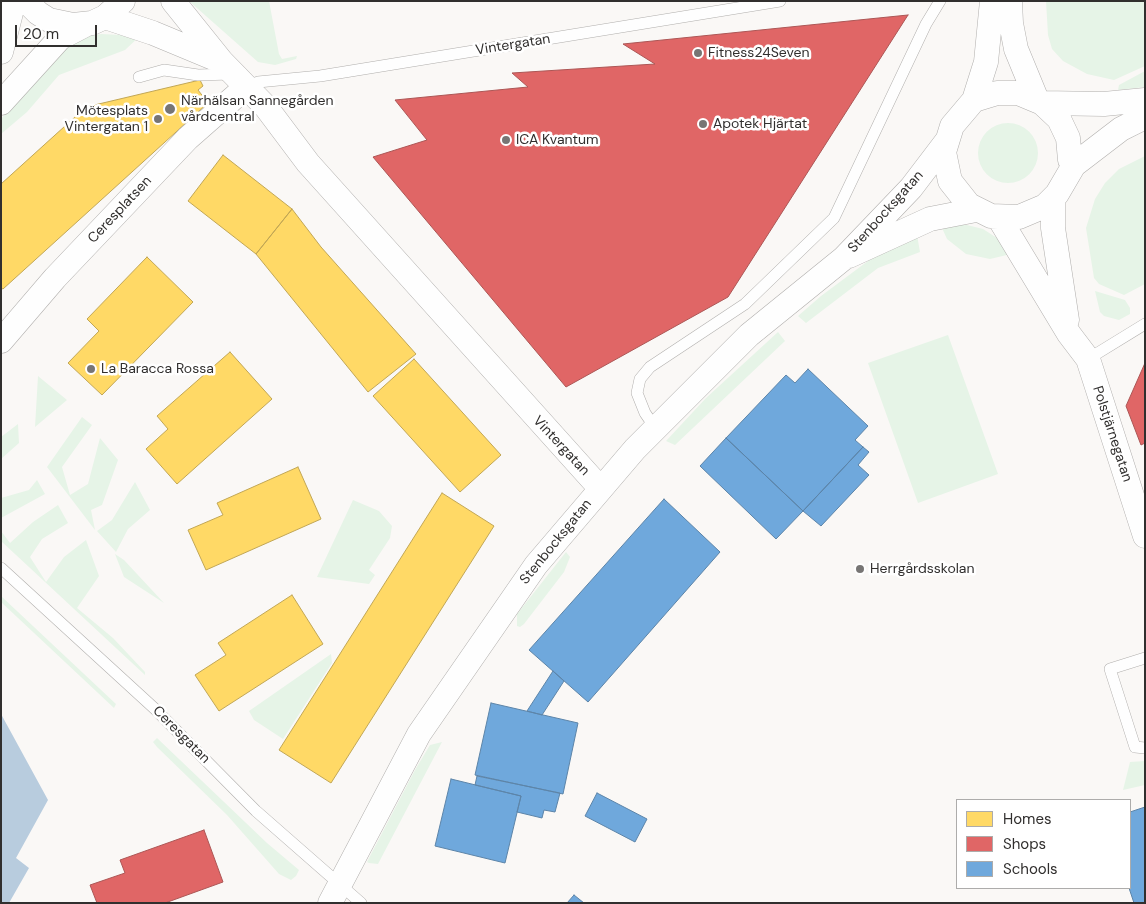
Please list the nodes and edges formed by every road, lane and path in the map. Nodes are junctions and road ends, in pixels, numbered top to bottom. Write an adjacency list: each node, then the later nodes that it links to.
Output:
1 (14, 1): 10 (street)
2 (26, 1): 9 (street, Vintergatan)
3 (123, 1): 9 (street)
4 (173, 1): 11 (street, Vintergatan)
5 (780, 1): 11 (lane, Vintergatan)
6 (940, 1): 28 (lane)
7 (992, 1): 13 (street)
8 (1010, 1): 15 (street)
9 (95, 21): 11 (street, Vintergatan); 16 (street)
10 (1, 52)
11 (234, 74): 12 (lane); 26 (street, Ceresplatsen); 29 (street, Vintergatan)
12 (139, 76)
13 (974, 100): 15 (street); 18 (street)
14 (1145, 100): 15 (street)
15 (1040, 101): 19 (street)
16 (1, 103)
17 (1145, 117): 19 (street)
18 (946, 142): 21 (street); 23 (street, Stenbocksgatan)
19 (1074, 165): 20 (street)
20 (1053, 199): 22 (street); 25 (street, Polstjärnegatan)
21 (976, 210): 22 (street); 23 (street, Stenbocksgatan)
22 (999, 218): 25 (street, Polstjärnegatan)
23 (844, 258): 28 (street, Stenbocksgatan)
24 (1145, 324): 27 (lane)
25 (1069, 334): 27 (street, Polstjärnegatan)
26 (1, 341)
27 (1088, 359): 30 (street, Polstjärnegatan)
28 (656, 429): 29 (street, Stenbocksgatan)
29 (600, 488): 34 (street, Stenbocksgatan)
30 (1145, 536)
31 (1, 568): 34 (lane, Ceresgatan)
32 (1145, 658): 33 (lane)
33 (1145, 748)
34 (335, 893): 35 (lane, Ceresgatan)
35 (361, 903)

